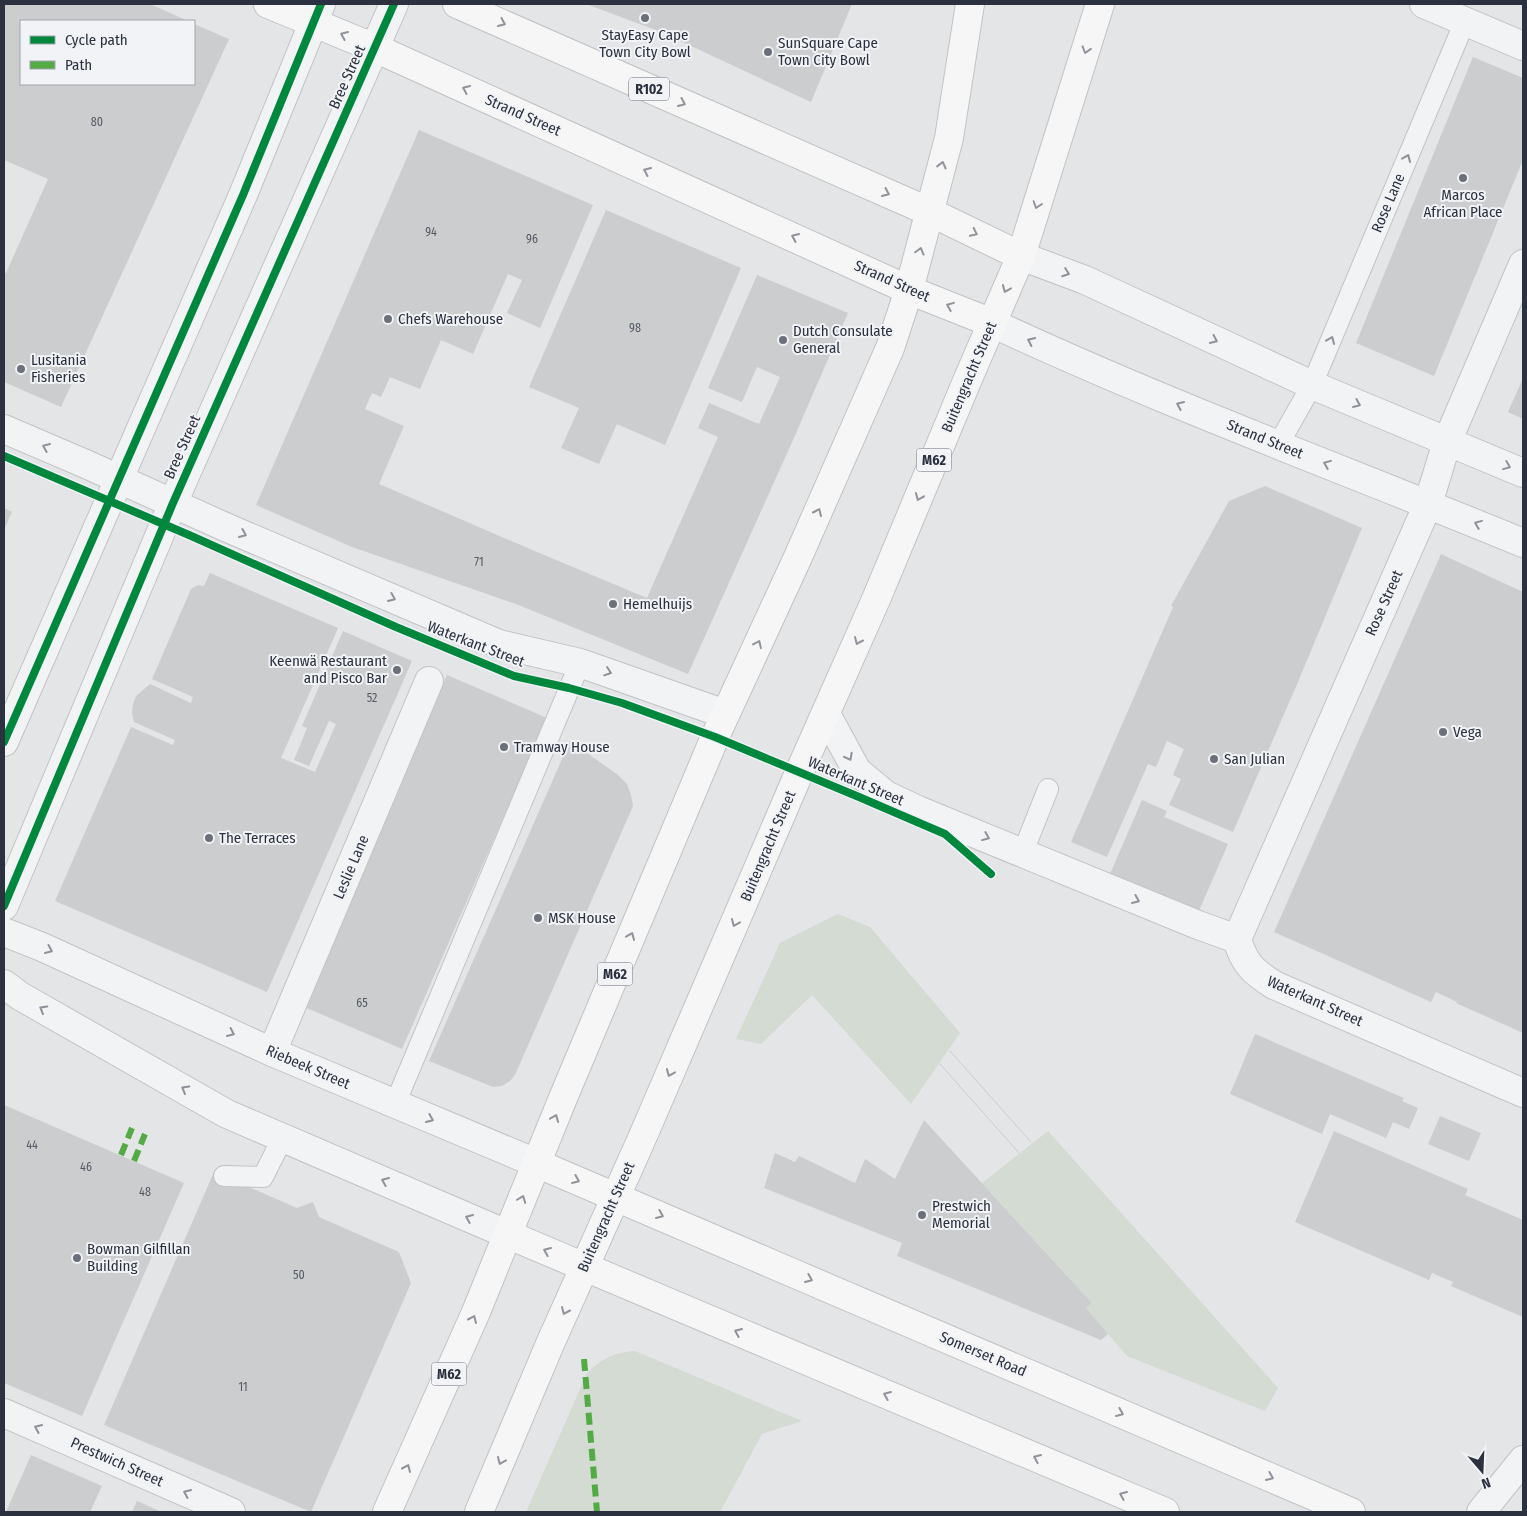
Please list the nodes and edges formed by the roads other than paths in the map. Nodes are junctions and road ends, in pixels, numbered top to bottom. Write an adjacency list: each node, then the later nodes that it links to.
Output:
1 (268, 4): 7 (main road, Strand Street)
2 (394, 4): 10 (street, Bree Street)
3 (457, 4): 11 (main road, R102, one-way to 11)
4 (970, 4): 11 (main road, M62, one-way to 4)
5 (1100, 4): 12 (main road, Buitengracht Street / M62, one-way to 12)
6 (1424, 4): 8 (street)
7 (317, 13): 10 (main road, Strand Street, one-way to 7); 21 (street)
8 (1465, 21): 9 (street); 16 (lane, Rose Lane, one-way to 8)
9 (1523, 46)
10 (375, 48): 14 (main road, Strand Street, one-way to 10); 22 (street, Bree Street)
11 (930, 212): 12 (main road, R102, one-way to 12); 14 (main road, M62, one-way to 11)
12 (1020, 256): 15 (main road, Buitengracht Street / M62, one-way to 15); 16 (street, one-way to 16)
13 (1523, 264): 18 (street, Rose Street)
14 (909, 290): 15 (main road, Strand Street, one-way to 14); 27 (main road, M62, one-way to 14)
15 (992, 323): 19 (street, Strand Street, one-way to 15); 28 (main road, Buitengracht Street / M62, one-way to 28)
16 (1312, 385): 18 (street, one-way to 18); 19 (lane, Rose Lane)
17 (4, 429): 21 (street, Waterkant Street, one-way to 17)
18 (1447, 442): 20 (street, one-way to 20); 23 (street, Rose Street)
19 (1278, 445): 23 (street, Strand Street, one-way to 19)
20 (1523, 473)
21 (119, 479): 22 (street, Waterkant Street); 29 (street)
22 (173, 503): 25 (street, Waterkant Street, one-way to 25); 32 (street, Bree Street)
23 (1428, 504): 24 (street, Strand Street, one-way to 23); 34 (street, Rose Street)
24 (1523, 543)
25 (580, 662): 27 (street, Waterkant Street, one-way to 27); 38 (lane)
26 (429, 681): 36 (street, Leslie Lane)
27 (725, 714): 40 (main road, M62, one-way to 27)
28 (826, 714): 31 (street, Waterkant Street, one-way to 31); 42 (main road, Buitengracht Street / M62, one-way to 42)
29 (4, 742)
30 (1048, 789): 31 (lane)
31 (1023, 852): 34 (street, Waterkant Street, one-way to 34)
32 (4, 906)
33 (4, 932): 36 (street, Riebeek Street, one-way to 36)
34 (1236, 939): 37 (street, Waterkant Street)
35 (4, 984): 39 (street, one-way to 35)
36 (272, 1052): 38 (street, Riebeek Street)
37 (1523, 1093)
38 (395, 1104): 40 (street, Riebeek Street, one-way to 40)
39 (283, 1138): 41 (lane); 43 (street, one-way to 39)
40 (536, 1163): 42 (main road, Riebeek Street, one-way to 42); 43 (main road, M62, one-way to 40)
41 (224, 1176)
42 (615, 1197): 44 (main road, Buitengracht Street / M62); 51 (main road, Somerset Road, one-way to 51)
43 (509, 1234): 44 (main road, one-way to 43); 48 (main road, M62, one-way to 43)
44 (584, 1267): 49 (main road, Buitengracht Street / M62, one-way to 49); 50 (main road, one-way to 44)
45 (4, 1412): 47 (street, Prestwich Street, one-way to 45)
46 (1523, 1460): 52 (street)
47 (231, 1512)
48 (387, 1512)
49 (479, 1512)
50 (1165, 1512)
51 (1351, 1512)
52 (1481, 1512)

